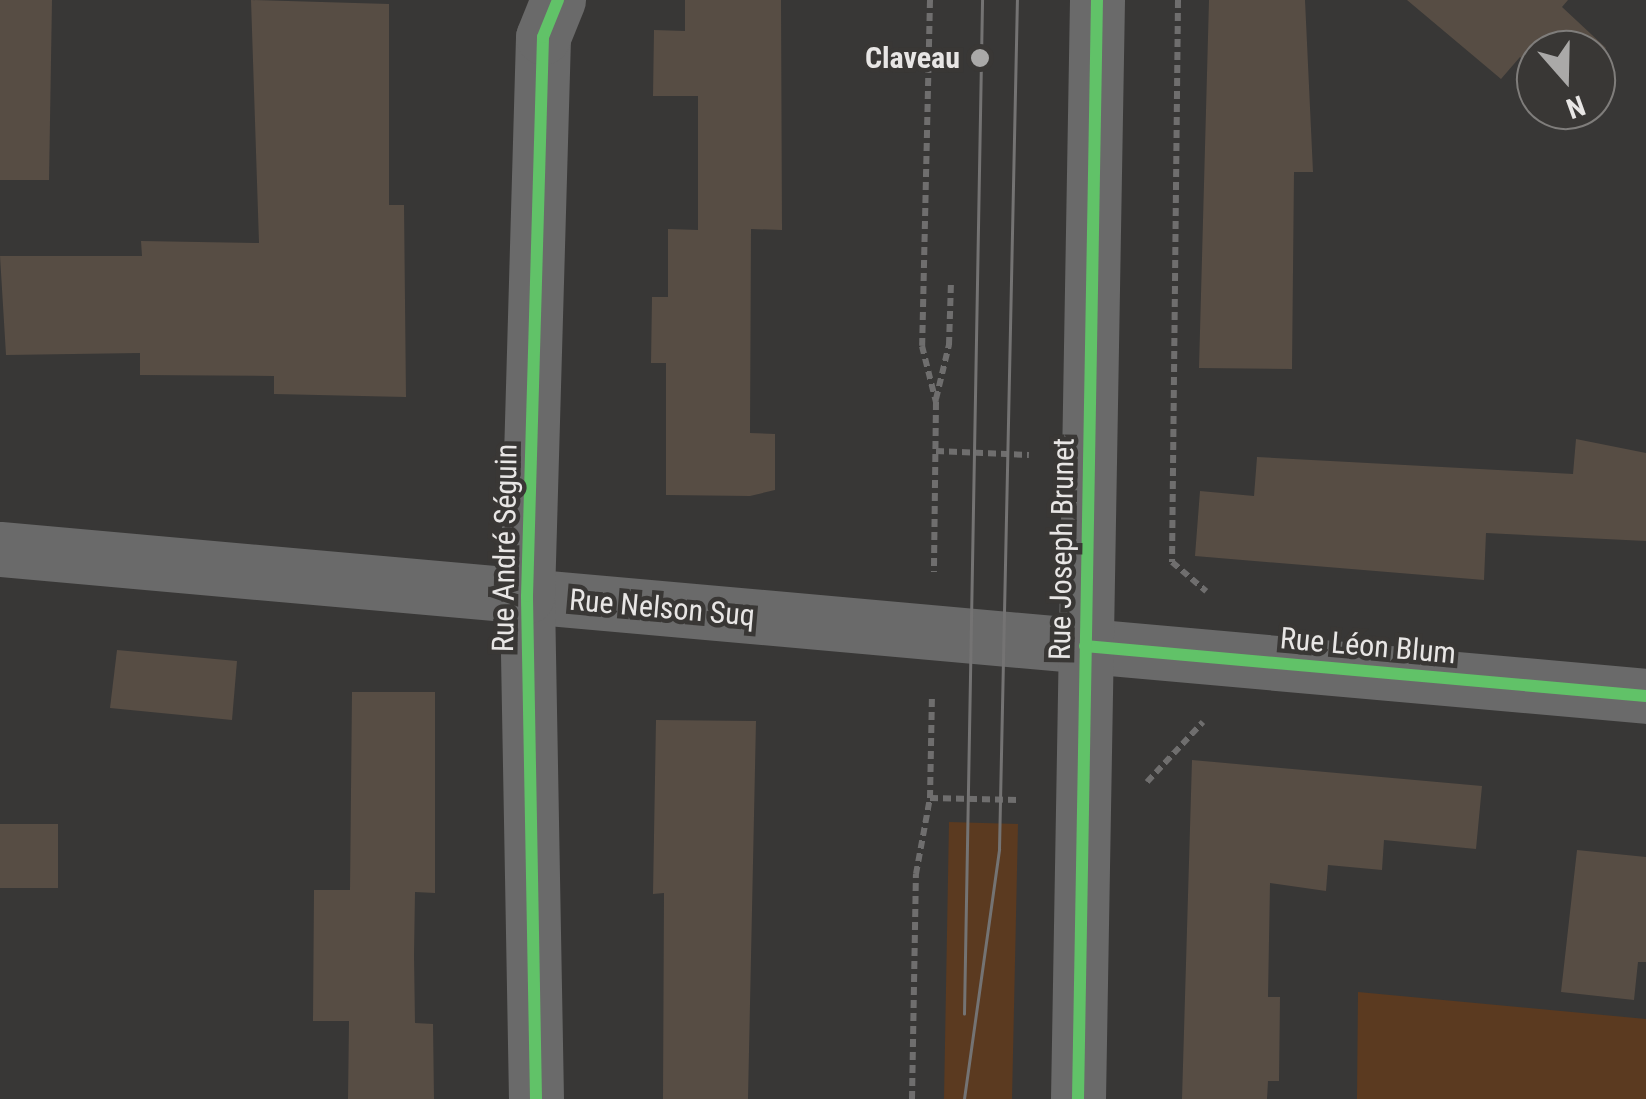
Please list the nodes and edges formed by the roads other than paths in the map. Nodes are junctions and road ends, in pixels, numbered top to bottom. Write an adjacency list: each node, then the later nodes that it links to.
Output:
1 (558, 0): 4 (street, Rue André Séguin)
2 (1097, 0): 5 (street, Rue Joseph Brunet)
3 (0, 550): 4 (street, Rue Nelson Suq)
4 (528, 596): 5 (street, Rue Nelson Suq); 7 (street, Rue André Séguin)
5 (1085, 646): 6 (street, Rue Léon Blum); 8 (street, Rue Joseph Brunet)
6 (1646, 696)
7 (536, 1099)
8 (1078, 1099)

